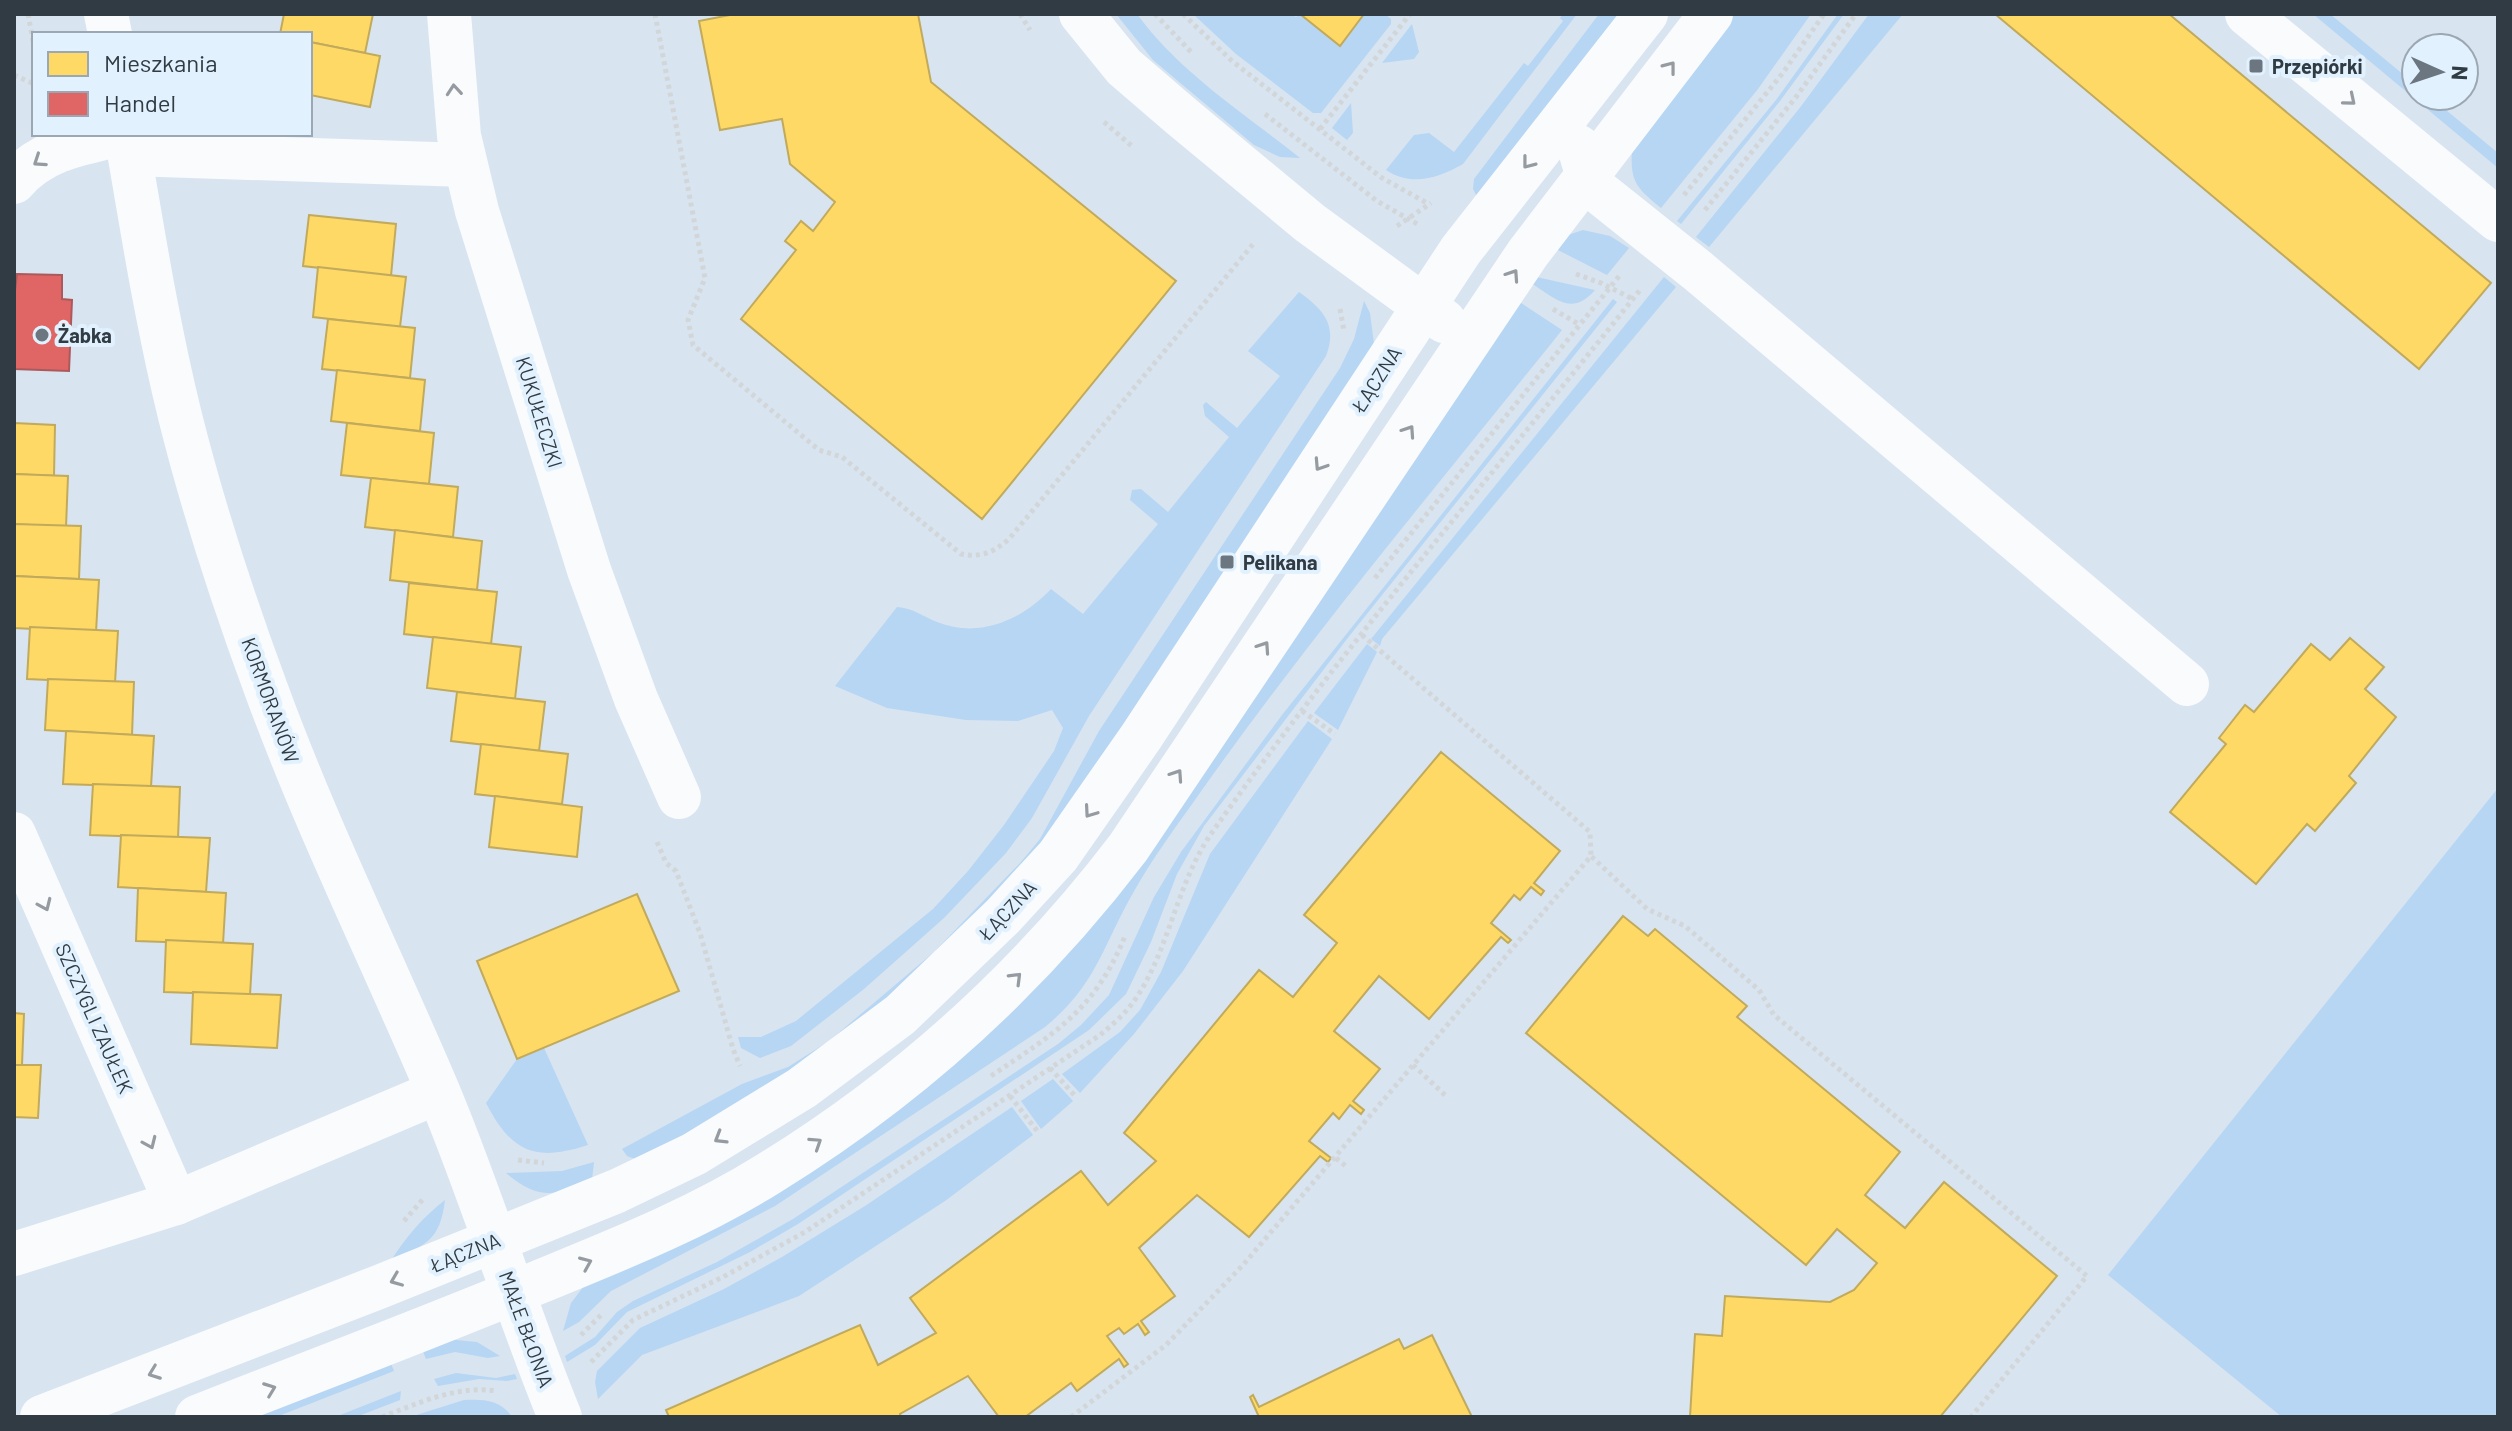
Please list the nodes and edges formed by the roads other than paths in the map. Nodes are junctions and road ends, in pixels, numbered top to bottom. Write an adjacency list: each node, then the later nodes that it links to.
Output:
1 (449, 14): 7 (street, KUKUŁECZKI, one-way to 1)
2 (1081, 14): 11 (street)
3 (1647, 14): 8 (street); 11 (street, ŁĄCZNA, one-way to 11)
4 (1711, 14): 8 (street, one-way to 4)
5 (2247, 14): 10 (street, one-way to 10)
6 (126, 141): 7 (street); 9 (street, one-way to 9); 16 (street, KORMORANÓW)
7 (465, 165): 14 (street, KUKUŁECZKI)
8 (1587, 174): 12 (street, one-way to 8); 13 (street)
9 (14, 182)
10 (2498, 220)
11 (1422, 305): 12 (street); 18 (street, ŁĄCZNA, one-way to 18)
12 (1470, 340): 20 (street, one-way to 12)
13 (2187, 684)
14 (679, 797)
15 (14, 834): 17 (street, SZCZYGLI ZAUŁEK, one-way to 17)
16 (438, 1092): 17 (street); 18 (street, KORMORANÓW)
17 (176, 1203): 19 (street)
18 (495, 1241): 20 (street, MAŁE BŁONIA); 21 (street, ŁĄCZNA, one-way to 21)
19 (14, 1254)
20 (513, 1293): 22 (street, one-way to 20); 23 (street, MAŁE BŁONIA)
21 (42, 1417)
22 (197, 1417)
23 (560, 1417)

